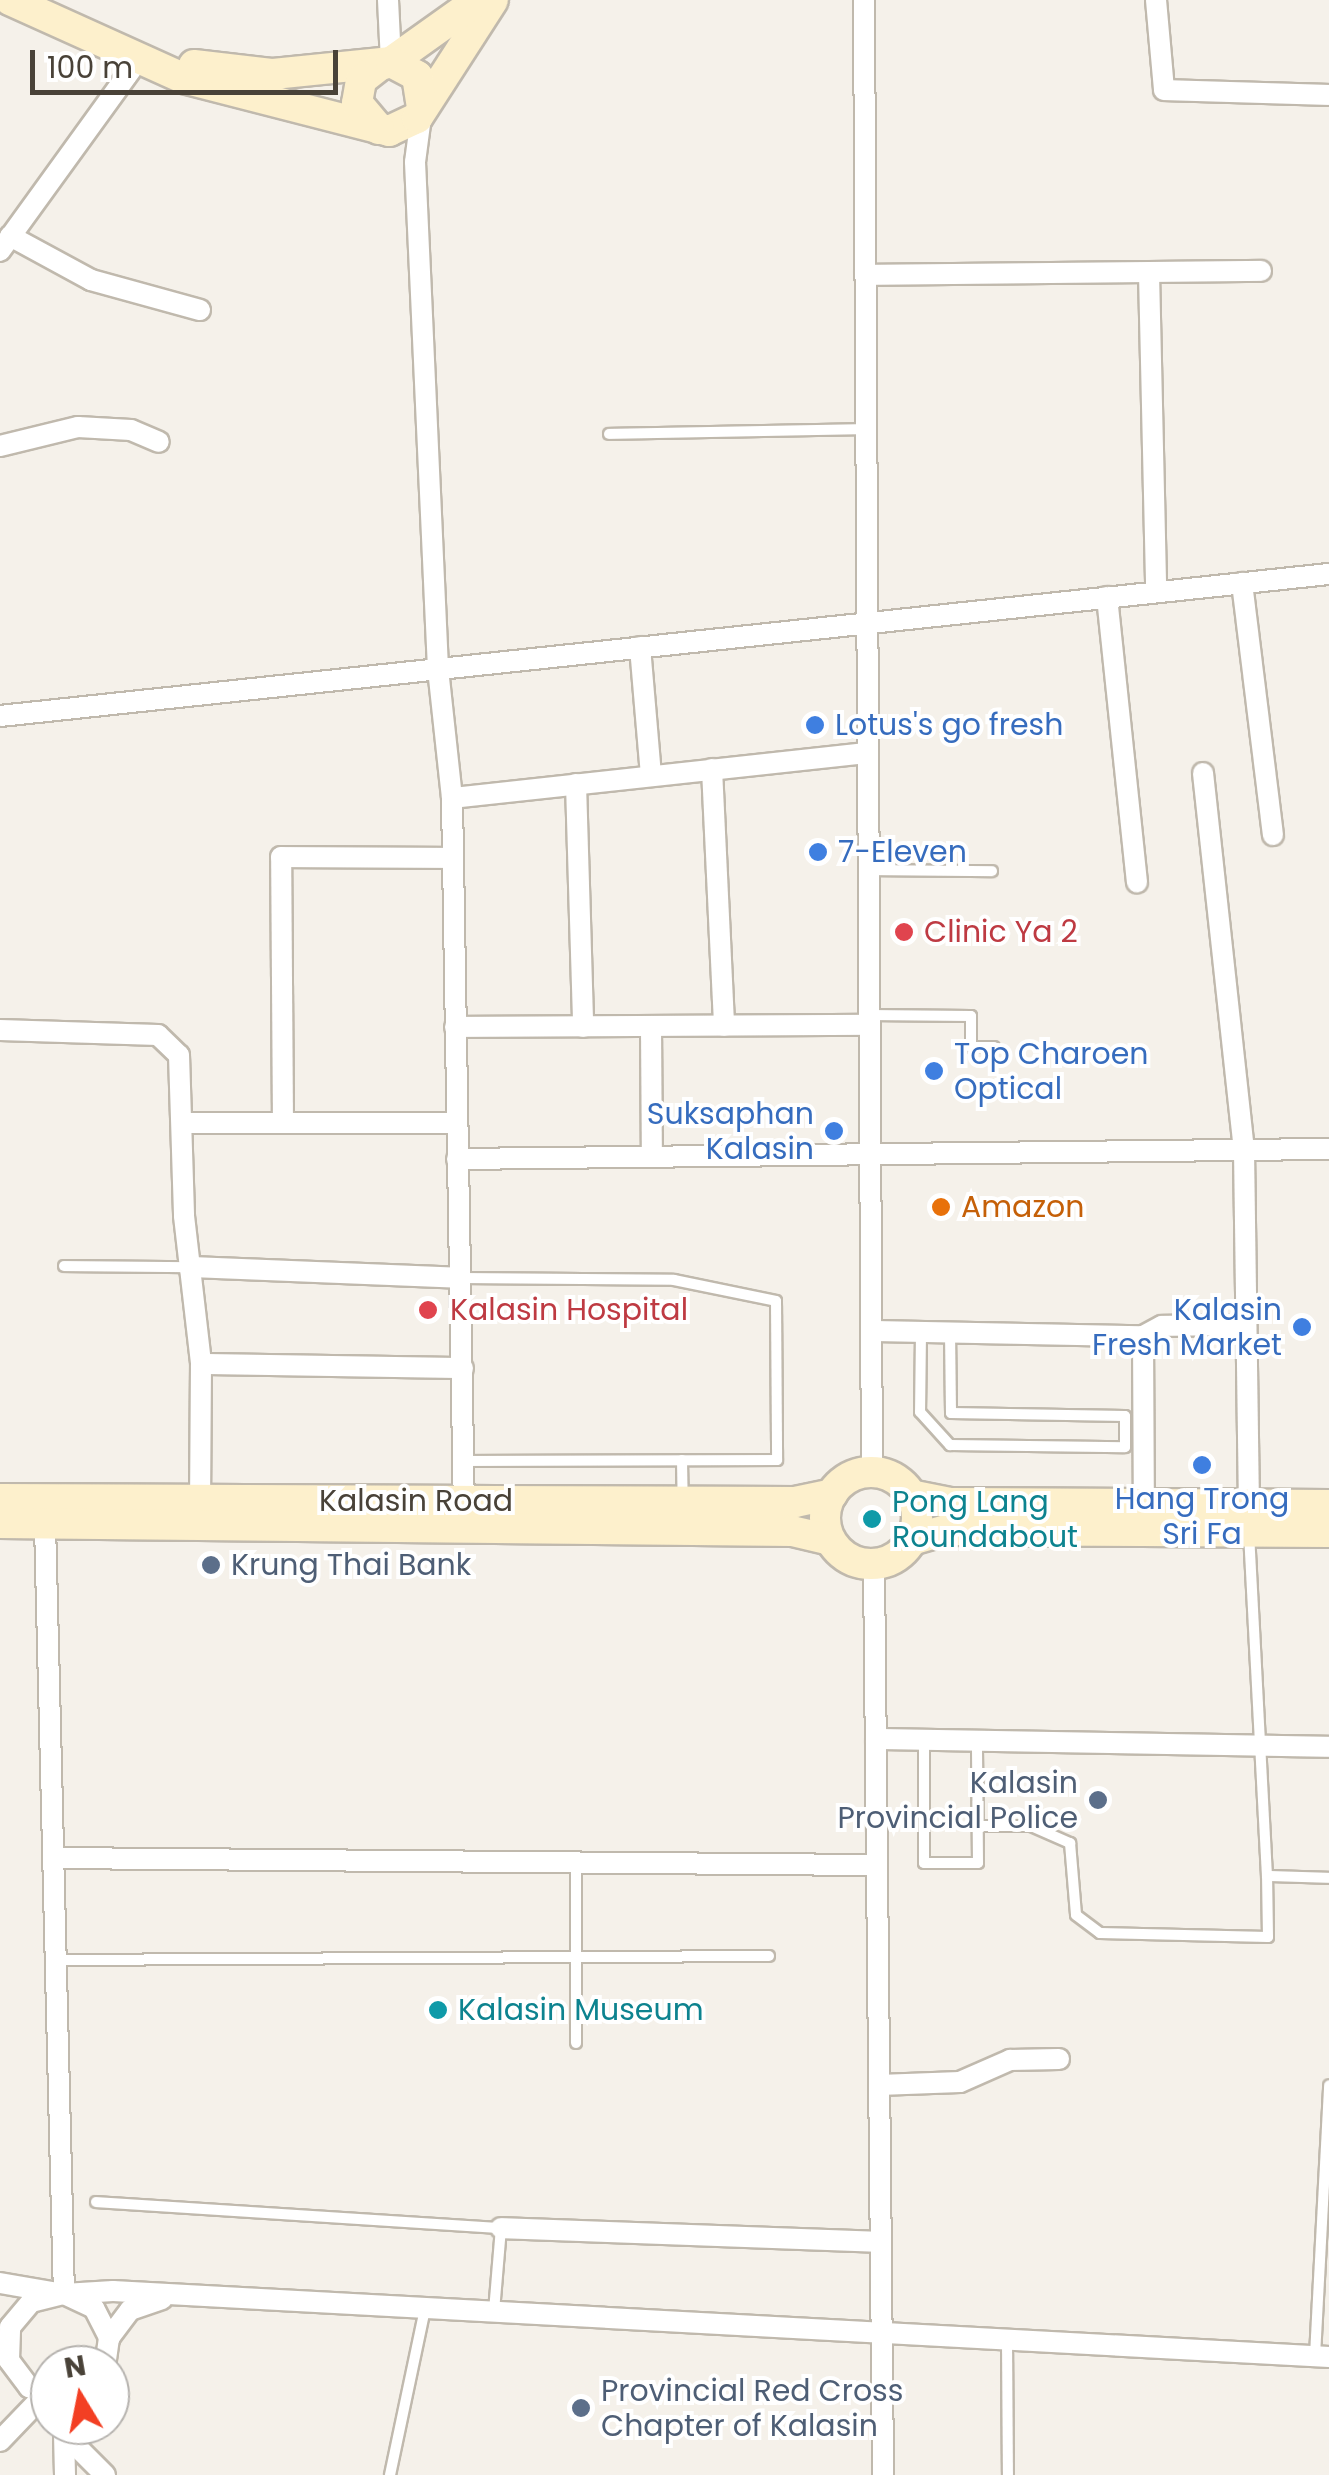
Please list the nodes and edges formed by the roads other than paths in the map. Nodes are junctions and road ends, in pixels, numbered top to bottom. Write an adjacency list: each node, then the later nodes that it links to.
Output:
1 (10, 0): 7 (main road)
2 (388, 0): 8 (street)
3 (478, 0): 8 (main road)
4 (493, 0): 10 (main road)
5 (864, 0): 16 (street)
6 (1156, 0): 9 (street)
7 (142, 55): 8 (main road); 11 (main road); 13 (street)
8 (392, 62): 10 (main road); 11 (main road)
9 (1329, 94)
10 (422, 108): 11 (main road); 12 (street)
11 (384, 130): 12 (street)
12 (415, 162): 28 (street)
13 (5, 243): 17 (street)
14 (1261, 271): 15 (street)
15 (1149, 273): 16 (street); 24 (street)
16 (865, 275): 18 (street)
17 (200, 310)
18 (864, 429): 19 (lane); 26 (street)
19 (610, 434)
20 (158, 442): 21 (street)
21 (0, 446)
22 (1329, 574): 23 (street)
23 (1242, 583): 24 (street); 36 (street)
24 (1156, 592): 25 (street)
25 (1107, 598): 26 (street); 40 (street)
26 (867, 623): 27 (street); 30 (street)
27 (640, 647): 28 (street); 33 (street)
28 (438, 669): 29 (street); 35 (street)
29 (0, 716)
30 (866, 753): 31 (street); 38 (street)
31 (712, 769): 33 (street); 43 (street)
32 (1203, 772): 52 (street)
33 (651, 776): 34 (street)
34 (576, 784): 35 (street); 45 (street)
35 (452, 798): 37 (street)
36 (1274, 835)
37 (453, 858): 44 (street); 49 (street)
38 (867, 870): 39 (lane); 41 (street)
39 (992, 871)
40 (1138, 882)
41 (868, 1020): 43 (street); 47 (lane); 53 (street)
42 (651, 1026): 43 (street); 45 (street); 54 (street)
43 (724, 1026)
44 (454, 1027): 45 (street); 50 (street)
45 (583, 1027)
46 (0, 1030): 48 (street)
47 (994, 1047)
48 (185, 1122): 49 (street); 57 (street)
49 (283, 1122): 50 (street)
50 (456, 1123): 55 (street)
51 (1329, 1148): 52 (street)
52 (1244, 1150): 53 (street); 59 (street)
53 (870, 1151): 54 (street); 60 (street)
54 (652, 1156): 55 (street)
55 (457, 1159): 58 (street)
56 (64, 1266): 57 (lane)
57 (189, 1267): 58 (street); 64 (street)
58 (461, 1278): 65 (street); 67 (lane)
59 (1245, 1325): 63 (street); 77 (street)
60 (872, 1331): 61 (street); 68 (street)
61 (921, 1332): 62 (street); 62 (lane)
62 (950, 1332): 63 (street)
63 (1143, 1336): 74 (street)
64 (201, 1364): 65 (street); 71 (street)
65 (463, 1368): 66 (street)
66 (464, 1460): 67 (lane); 76 (street)
67 (682, 1460): 73 (lane)
68 (872, 1472): 69 (main road); 70 (main road)
69 (832, 1494): 73 (main road, Kalasin Road); 81 (main road)
70 (910, 1495): 74 (main road); 82 (main road)
71 (200, 1499): 72 (main road, Kalasin Road); 76 (main road, Kalasin Road)
72 (0, 1500)
73 (683, 1502): 76 (main road, Kalasin Road)
74 (1144, 1505): 77 (main road)
75 (1329, 1505): 77 (main road)
76 (464, 1515): 79 (main road, Kalasin Road); 81 (main road, Kalasin Road)
77 (1249, 1518): 80 (main road); 82 (main road); 87 (lane)
78 (0, 1523): 79 (main road, Kalasin Road)
79 (45, 1524): 90 (street)
80 (1329, 1532)
81 (830, 1540): 83 (main road)
82 (911, 1540): 83 (main road)
83 (874, 1564): 84 (street)
84 (876, 1739): 85 (street); 92 (street)
85 (924, 1739): 86 (street); 89 (lane)
86 (976, 1740): 87 (street); 89 (lane)
87 (1262, 1746): 88 (street); 93 (lane)
88 (1329, 1748)
89 (977, 1826): 93 (lane)
90 (53, 1858): 91 (street); 97 (street)
91 (576, 1863): 92 (street); 96 (lane)
92 (877, 1866): 100 (street)
93 (1267, 1876): 94 (lane)
94 (1329, 1878)
95 (770, 1956): 96 (lane)
96 (574, 1957): 97 (lane); 98 (lane)
97 (56, 1960): 107 (street)
98 (576, 2043)
99 (1059, 2059): 100 (street)
100 (879, 2085): 105 (street)
101 (1329, 2085): 102 (lane)
102 (1326, 2162): 115 (lane)
103 (96, 2202): 104 (lane)
104 (500, 2228): 105 (street); 110 (lane)
105 (880, 2242): 111 (street)
106 (0, 2283): 107 (street)
107 (64, 2294): 108 (street); 112 (street); 116 (street)
108 (178, 2296): 109 (street); 112 (street)
109 (425, 2309): 110 (street); 124 (lane)
110 (494, 2313): 111 (street)
111 (881, 2334): 113 (street); 125 (street)
112 (109, 2338): 114 (street)
113 (1006, 2340): 115 (street); 126 (lane)
114 (108, 2345)
115 (1322, 2357)
116 (9, 2371): 117 (street)
117 (30, 2386)
118 (30, 2414): 119 (street)
119 (0, 2440)
120 (65, 2445): 122 (street)
121 (79, 2445): 123 (street)
122 (66, 2475)
123 (105, 2475)
124 (390, 2475)
125 (883, 2475)
126 (1008, 2475)

